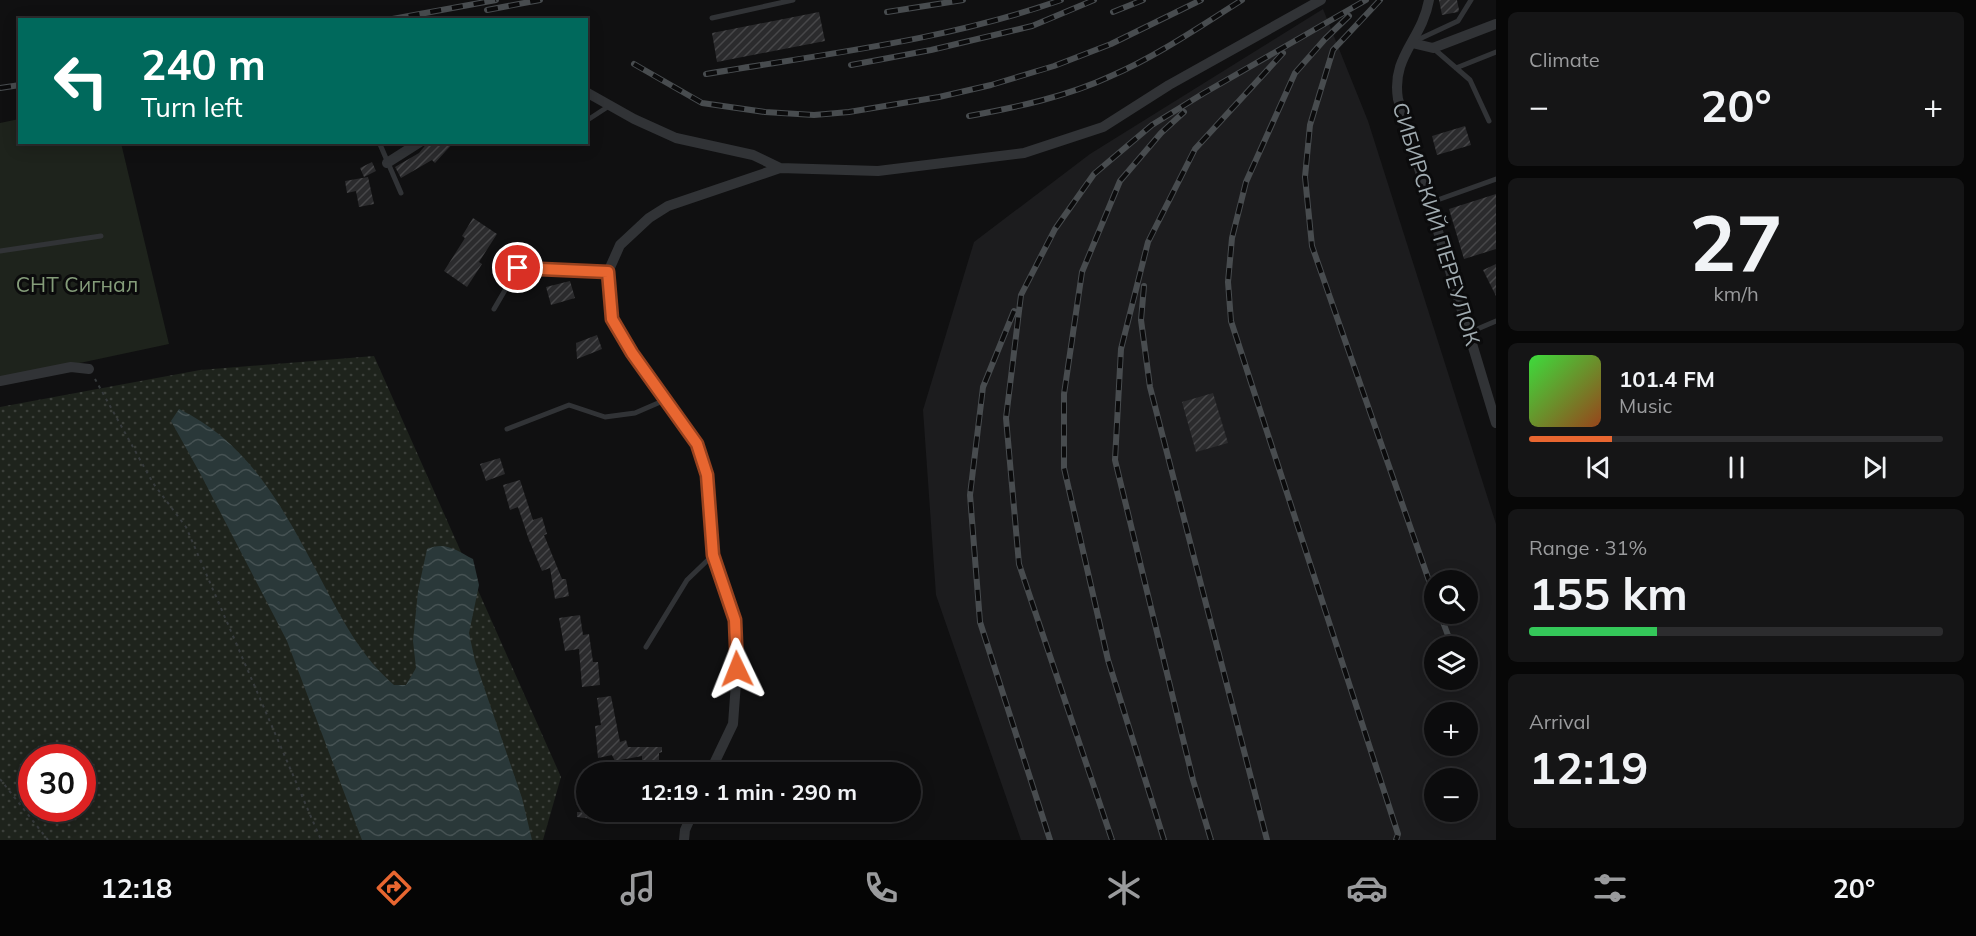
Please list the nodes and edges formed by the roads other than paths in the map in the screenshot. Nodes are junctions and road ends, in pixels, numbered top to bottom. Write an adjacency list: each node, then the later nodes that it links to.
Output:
1 (793, 0): 5 (lane)
2 (1321, 0): 18 (street)
3 (1429, 0): 7 (street, СИБИРСКИЙ ПЕРЕУЛОК)
4 (1471, 0): 7 (lane)
5 (712, 18)
6 (1496, 24): 8 (street)
7 (1412, 43): 8 (street); 21 (street, СИБИРСКИЙ ПЕРЕУЛОК)
8 (1432, 48): 10 (lane)
9 (1496, 52): 10 (lane)
10 (1456, 68): 14 (lane)
11 (588, 93): 12 (street)
12 (610, 105): 13 (lane); 18 (street)
13 (588, 120)
14 (1488, 121)
15 (380, 144): 17 (lane)
16 (417, 144): 17 (street)
17 (387, 163): 20 (lane)
18 (780, 168): 24 (street)
19 (1496, 179): 21 (lane)
20 (400, 193)
21 (1429, 203): 27 (street, СИБИРСКИЙ ПЕРЕУЛОК)
22 (101, 236): 23 (lane)
23 (0, 250)
24 (608, 272): 25 (lane); 30 (street)
25 (494, 309)
26 (1496, 321): 27 (lane)
27 (1468, 333): 31 (street, СИБИРСКИЙ ПЕРЕУЛОК)
28 (89, 369): 29 (street)
29 (0, 381)
30 (666, 399): 32 (lane); 33 (street)
31 (1496, 423)
32 (507, 429)
33 (713, 555): 34 (lane); 35 (street)
34 (646, 647)
35 (715, 762)
36 (689, 822): 37 (street)
37 (684, 840)

